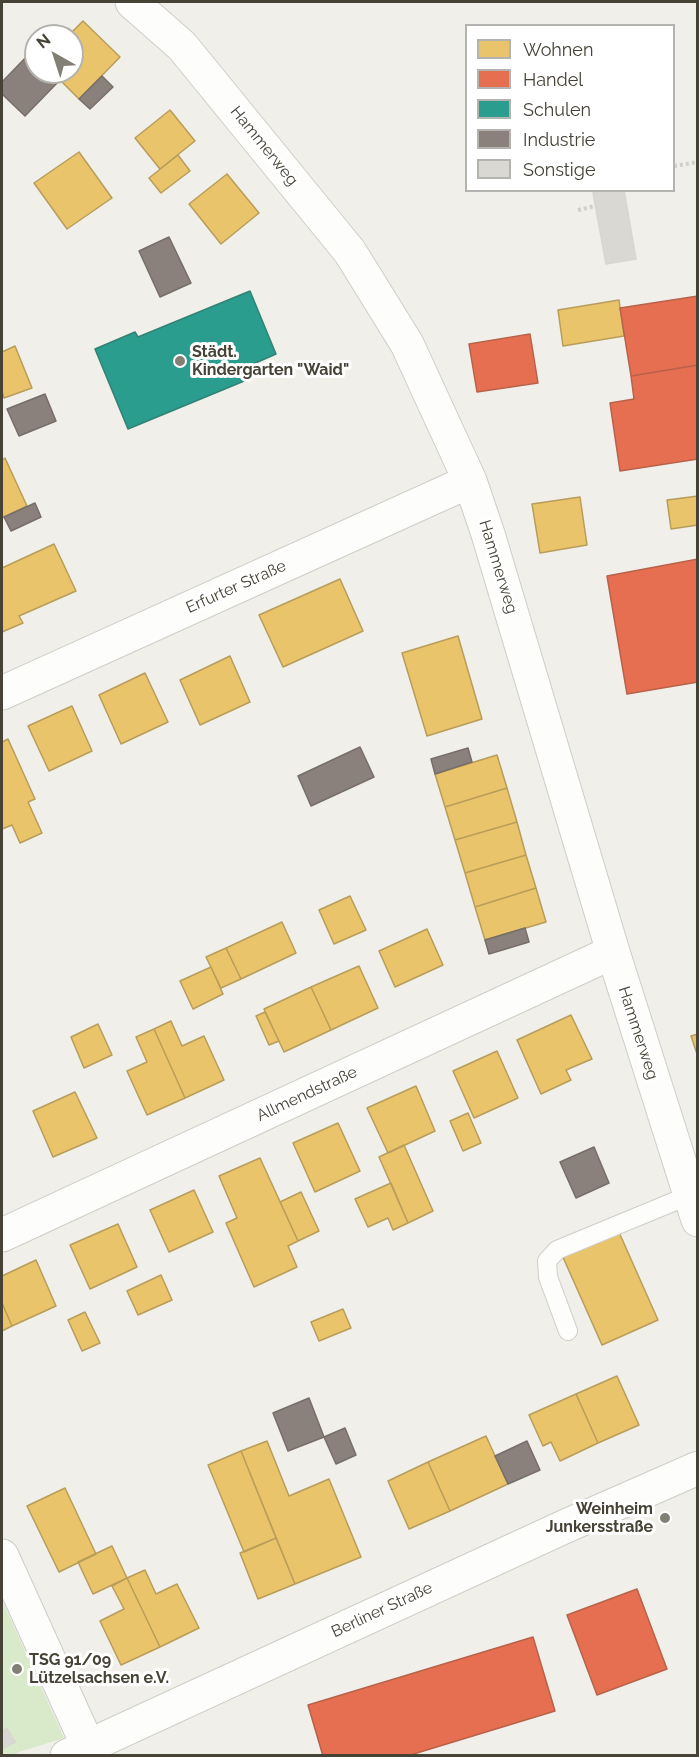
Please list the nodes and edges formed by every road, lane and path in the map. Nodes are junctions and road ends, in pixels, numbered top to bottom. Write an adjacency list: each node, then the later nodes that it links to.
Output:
1 (132, 2): 6 (street, Hammerweg)
2 (698, 162): 3 (path)
3 (675, 166)
4 (595, 206): 5 (path)
5 (578, 210)
6 (470, 482): 7 (street, Erfurter Straße); 8 (street, Hammerweg)
7 (2, 693)
8 (613, 952): 9 (street, Hammerweg); 10 (street, Allmendstraße)
9 (694, 1208): 11 (lane)
10 (2, 1235)
11 (568, 1331)
12 (698, 1468): 14 (street, Berliner Straße)
13 (2, 1556): 14 (street)
14 (78, 1751)

